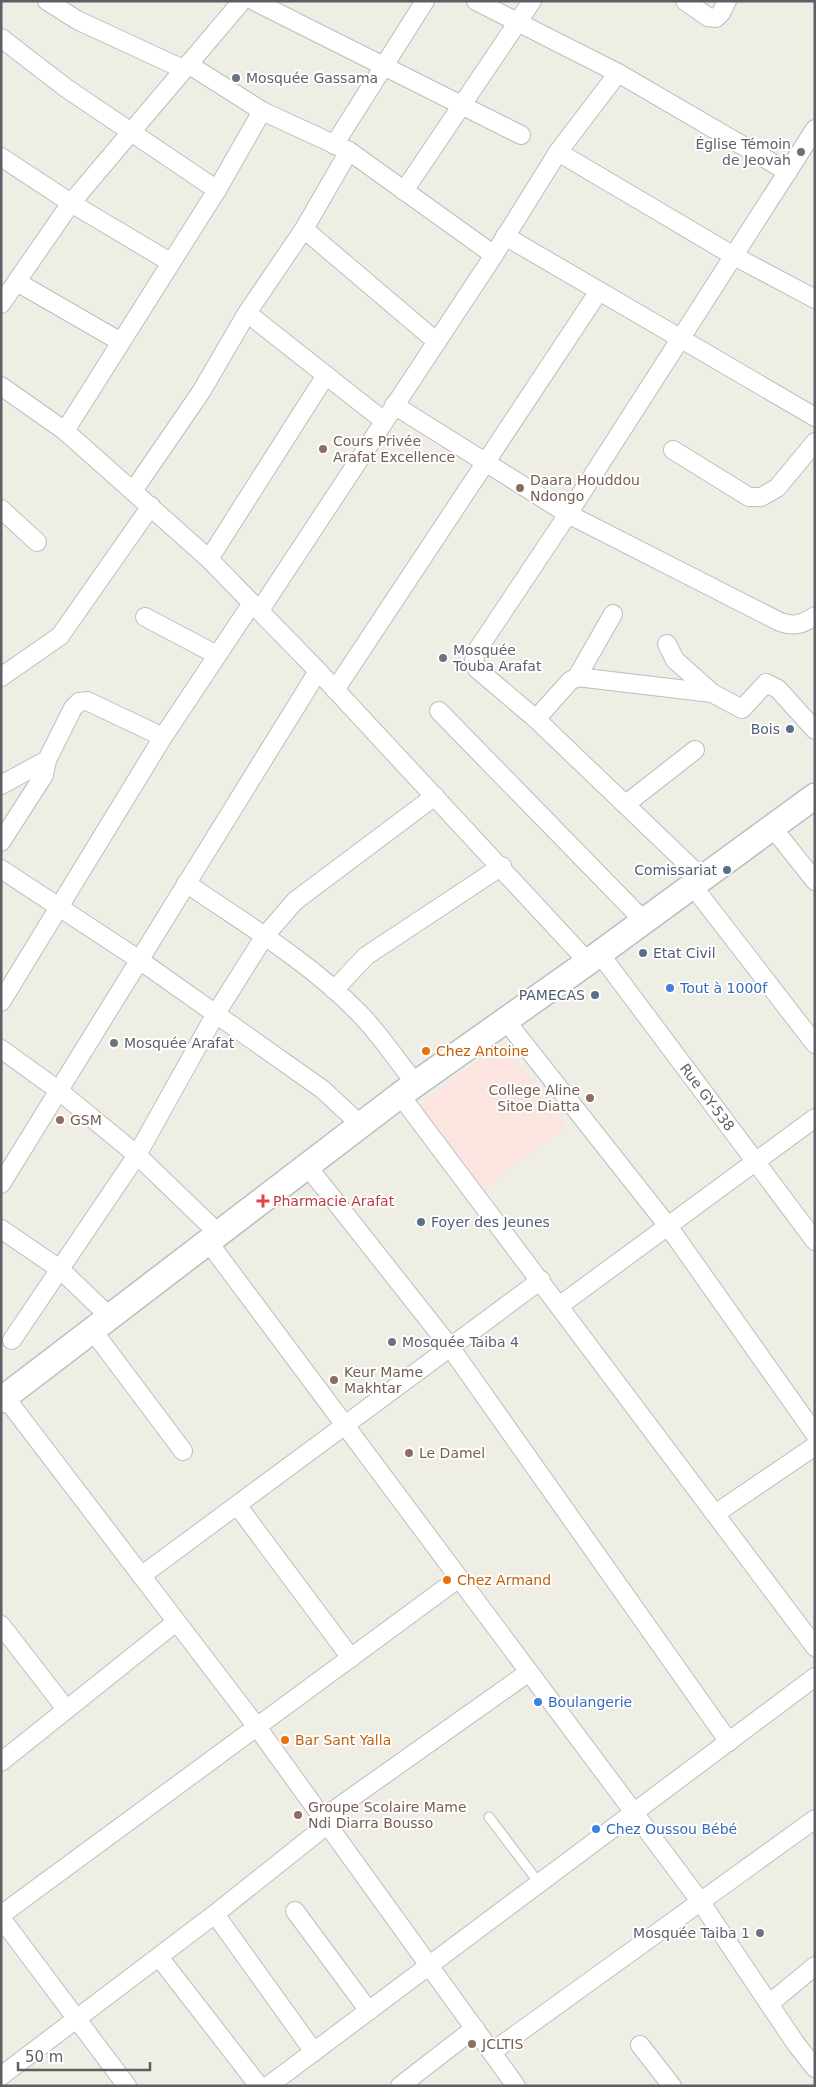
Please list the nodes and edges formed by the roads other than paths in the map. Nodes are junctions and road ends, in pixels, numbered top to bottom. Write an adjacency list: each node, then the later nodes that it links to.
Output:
1 (47, 1): 11 (street)
2 (242, 1): 11 (street)
3 (254, 1): 12 (street)
4 (425, 1): 12 (street)
5 (476, 1): 9 (street)
6 (532, 1): 9 (street)
7 (686, 1): 8 (street)
8 (726, 1)
9 (517, 22): 13 (street); 14 (street)
10 (1, 38): 17 (street)
11 (186, 66): 15 (street); 17 (street)
12 (384, 67): 14 (street); 19 (street)
13 (618, 73): 20 (street); 22 (street)
14 (462, 105): 18 (street); 24 (street)
15 (262, 111): 19 (street); 23 (street)
16 (815, 129): 22 (street)
17 (133, 132): 23 (street); 25 (street)
18 (521, 135)
19 (342, 148): 24 (street); 26 (street)
20 (558, 152): 27 (street); 29 (street)
21 (1, 157): 25 (street)
22 (788, 172): 29 (street)
23 (217, 190): 30 (street)
24 (404, 191): 28 (street)
25 (71, 203): 30 (street); 31 (street)
26 (304, 229): 35 (street); 38 (street)
27 (505, 236): 28 (street); 32 (street)
28 (494, 255): 38 (street)
29 (734, 256): 33 (street); 36 (street)
30 (170, 262): 37 (street)
31 (17, 282): 34 (street); 37 (street)
32 (599, 291): 36 (street); 47 (street)
33 (815, 299)
34 (1, 304)
35 (247, 313): 39 (street); 48 (street)
36 (681, 338): 42 (street); 51 (street)
37 (121, 342): 44 (street)
38 (437, 342): 41 (street)
39 (326, 375): 43 (street); 53 (street)
40 (3, 390): 44 (street, Rue GY-538)
41 (394, 406): 43 (street); 47 (street)
42 (815, 417)
43 (384, 421): 54 (street)
44 (65, 432): 48 (street, Rue GY-538)
45 (814, 445): 46 (street)
46 (673, 450)
47 (485, 462): 51 (street); 63 (street)
48 (133, 490): 49 (street, Rue GY-538)
49 (151, 506): 53 (street, Rue GY-538); 61 (street)
50 (1, 510): 52 (street)
51 (568, 514): 56 (street); 66 (street)
52 (37, 542)
53 (210, 559): 54 (street, Rue GY-538)
54 (256, 607): 59 (street); 60 (street, Rue GY-538)
55 (614, 614): 62 (street)
56 (815, 616)
57 (145, 617): 59 (street)
58 (667, 644): 64 (street)
59 (217, 654): 68 (street)
60 (318, 671): 63 (street, Rue GY-538); 81 (street)
61 (1, 677)
62 (577, 677): 64 (street); 66 (street)
63 (336, 690): 72 (street, Rue GY-538)
64 (712, 693): 67 (street)
65 (439, 711): 83 (street)
66 (536, 719): 74 (street)
67 (815, 730)
68 (163, 737): 70 (street); 82 (street)
69 (695, 750): 74 (street)
70 (47, 760): 71 (street); 76 (street)
71 (1, 785)
72 (435, 796): 77 (street, Rue GY-538); 84 (street)
73 (815, 796): 75 (street)
74 (626, 804): 79 (street)
75 (772, 827): 79 (street); 80 (street)
76 (1, 842)
77 (502, 866): 85 (street, Rue GY-538); 87 (street)
78 (1, 869): 82 (street)
79 (697, 881): 83 (street); 91 (street)
80 (815, 881)
81 (186, 883): 84 (street); 86 (street)
82 (59, 907): 86 (street); 88 (street)
83 (643, 920): 85 (street)
84 (264, 937): 87 (street); 89 (street)
85 (594, 958): 90 (street); 98 (street, Rue GY-538)
86 (138, 959): 89 (street); 93 (street)
87 (334, 990): 94 (street)
88 (1, 1002)
89 (215, 1015): 96 (street); 97 (street)
90 (506, 1020): 94 (street); 101 (street)
91 (815, 1044)
92 (1, 1049): 93 (street)
93 (58, 1090): 97 (street); 100 (street)
94 (408, 1090): 96 (street); 106 (street)
95 (815, 1118): 98 (street)
96 (362, 1126): 99 (street)
97 (138, 1155): 103 (street); 105 (street)
98 (756, 1161): 101 (street); 104 (street, Rue GY-538)
99 (308, 1167): 103 (street); 110 (street)
100 (1, 1184)
101 (668, 1226): 107 (street); 113 (street)
102 (1, 1229): 105 (street)
103 (214, 1239): 108 (street); 112 (street)
104 (815, 1241)
105 (61, 1270): 108 (street); 109 (street)
106 (541, 1280): 107 (street); 110 (street)
107 (559, 1306): 117 (street)
108 (102, 1324): 111 (street); 115 (street)
109 (12, 1340)
110 (450, 1347): 112 (street); 128 (street)
111 (3, 1398): 118 (street)
112 (346, 1424): 116 (street); 119 (street)
113 (815, 1434)
114 (815, 1446): 117 (street)
115 (183, 1450)
116 (237, 1505): 118 (street); 123 (street)
117 (715, 1514): 122 (street)
118 (142, 1576): 120 (street)
119 (459, 1578): 123 (street); 124 (street)
120 (176, 1622): 126 (street); 127 (street)
121 (1, 1625): 126 (street)
122 (815, 1647)
123 (351, 1658): 127 (street)
124 (529, 1672): 130 (street); 133 (street)
125 (815, 1678): 128 (street)
126 (66, 1709): 129 (street)
127 (257, 1727): 133 (street); 138 (street)
128 (729, 1742): 130 (street)
129 (1, 1762)
130 (634, 1812): 134 (street); 135 (street)
131 (489, 1816): 134 (lane)
132 (815, 1819): 135 (street)
133 (325, 1821): 137 (street); 140 (street)
134 (539, 1884): 140 (street)
135 (700, 1901): 142 (street); 148 (street)
136 (295, 1911): 143 (street)
137 (215, 1914): 139 (street); 147 (street)
138 (1, 1917): 144 (street)
139 (159, 1957): 144 (street); 153 (street)
140 (429, 1965): 143 (street); 145 (street)
141 (815, 1966): 142 (street)
142 (769, 2004): 149 (street)
143 (369, 2011): 147 (street)
144 (77, 2019): 150 (street); 152 (street)
145 (476, 2028): 148 (street); 155 (street)
146 (640, 2045): 156 (street)
147 (314, 2052): 154 (street)
148 (492, 2052): 151 (street)
149 (815, 2068)
150 (1, 2076)
151 (514, 2085)
152 (127, 2086)
153 (259, 2086)
154 (268, 2086)
155 (400, 2086)
156 (672, 2086)

